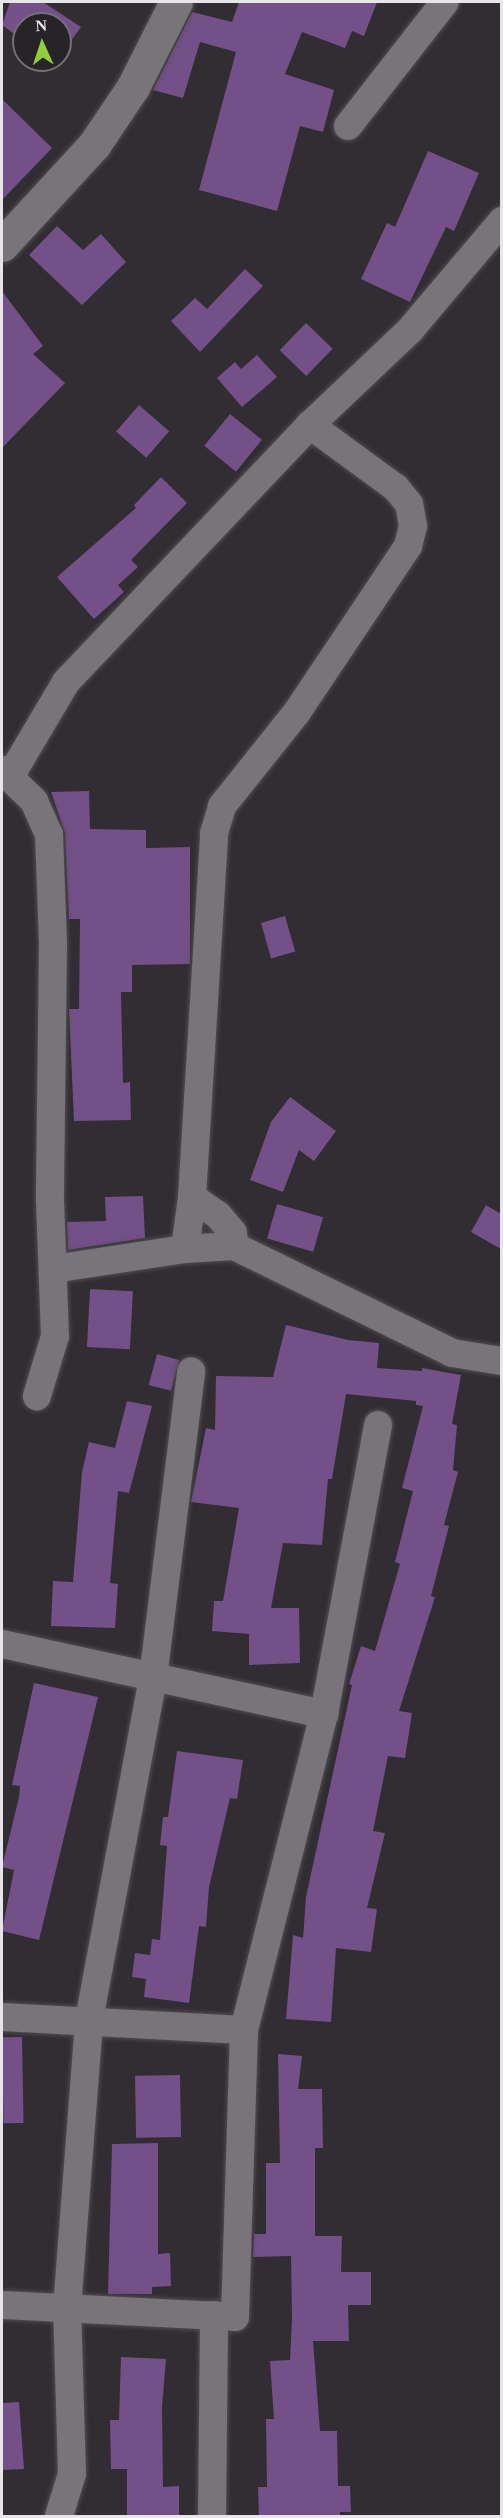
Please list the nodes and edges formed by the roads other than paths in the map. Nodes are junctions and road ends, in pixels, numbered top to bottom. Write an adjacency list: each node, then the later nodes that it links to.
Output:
1 (176, 2): 5 (main road)
2 (446, 2): 3 (street)
3 (348, 126)
4 (501, 222): 6 (street)
5 (2, 245)
6 (310, 425): 7 (street); 8 (street)
7 (6, 772): 11 (street)
8 (192, 1197): 9 (street); 10 (street)
9 (234, 1246): 10 (street); 12 (street)
10 (185, 1249): 11 (street)
11 (53, 1269): 14 (street)
12 (501, 1360)
13 (191, 1371): 17 (street)
14 (37, 1396)
15 (378, 1425): 18 (street)
16 (2, 1644): 17 (street)
17 (153, 1678): 18 (street); 20 (street)
18 (324, 1714): 21 (street)
19 (2, 2017): 20 (street)
20 (89, 2020): 21 (street); 23 (street)
21 (244, 2030): 24 (street)
22 (2, 2305): 23 (street)
23 (67, 2308): 24 (street); 25 (street)
24 (214, 2314): 26 (street)
25 (59, 2517)
26 (212, 2517)

